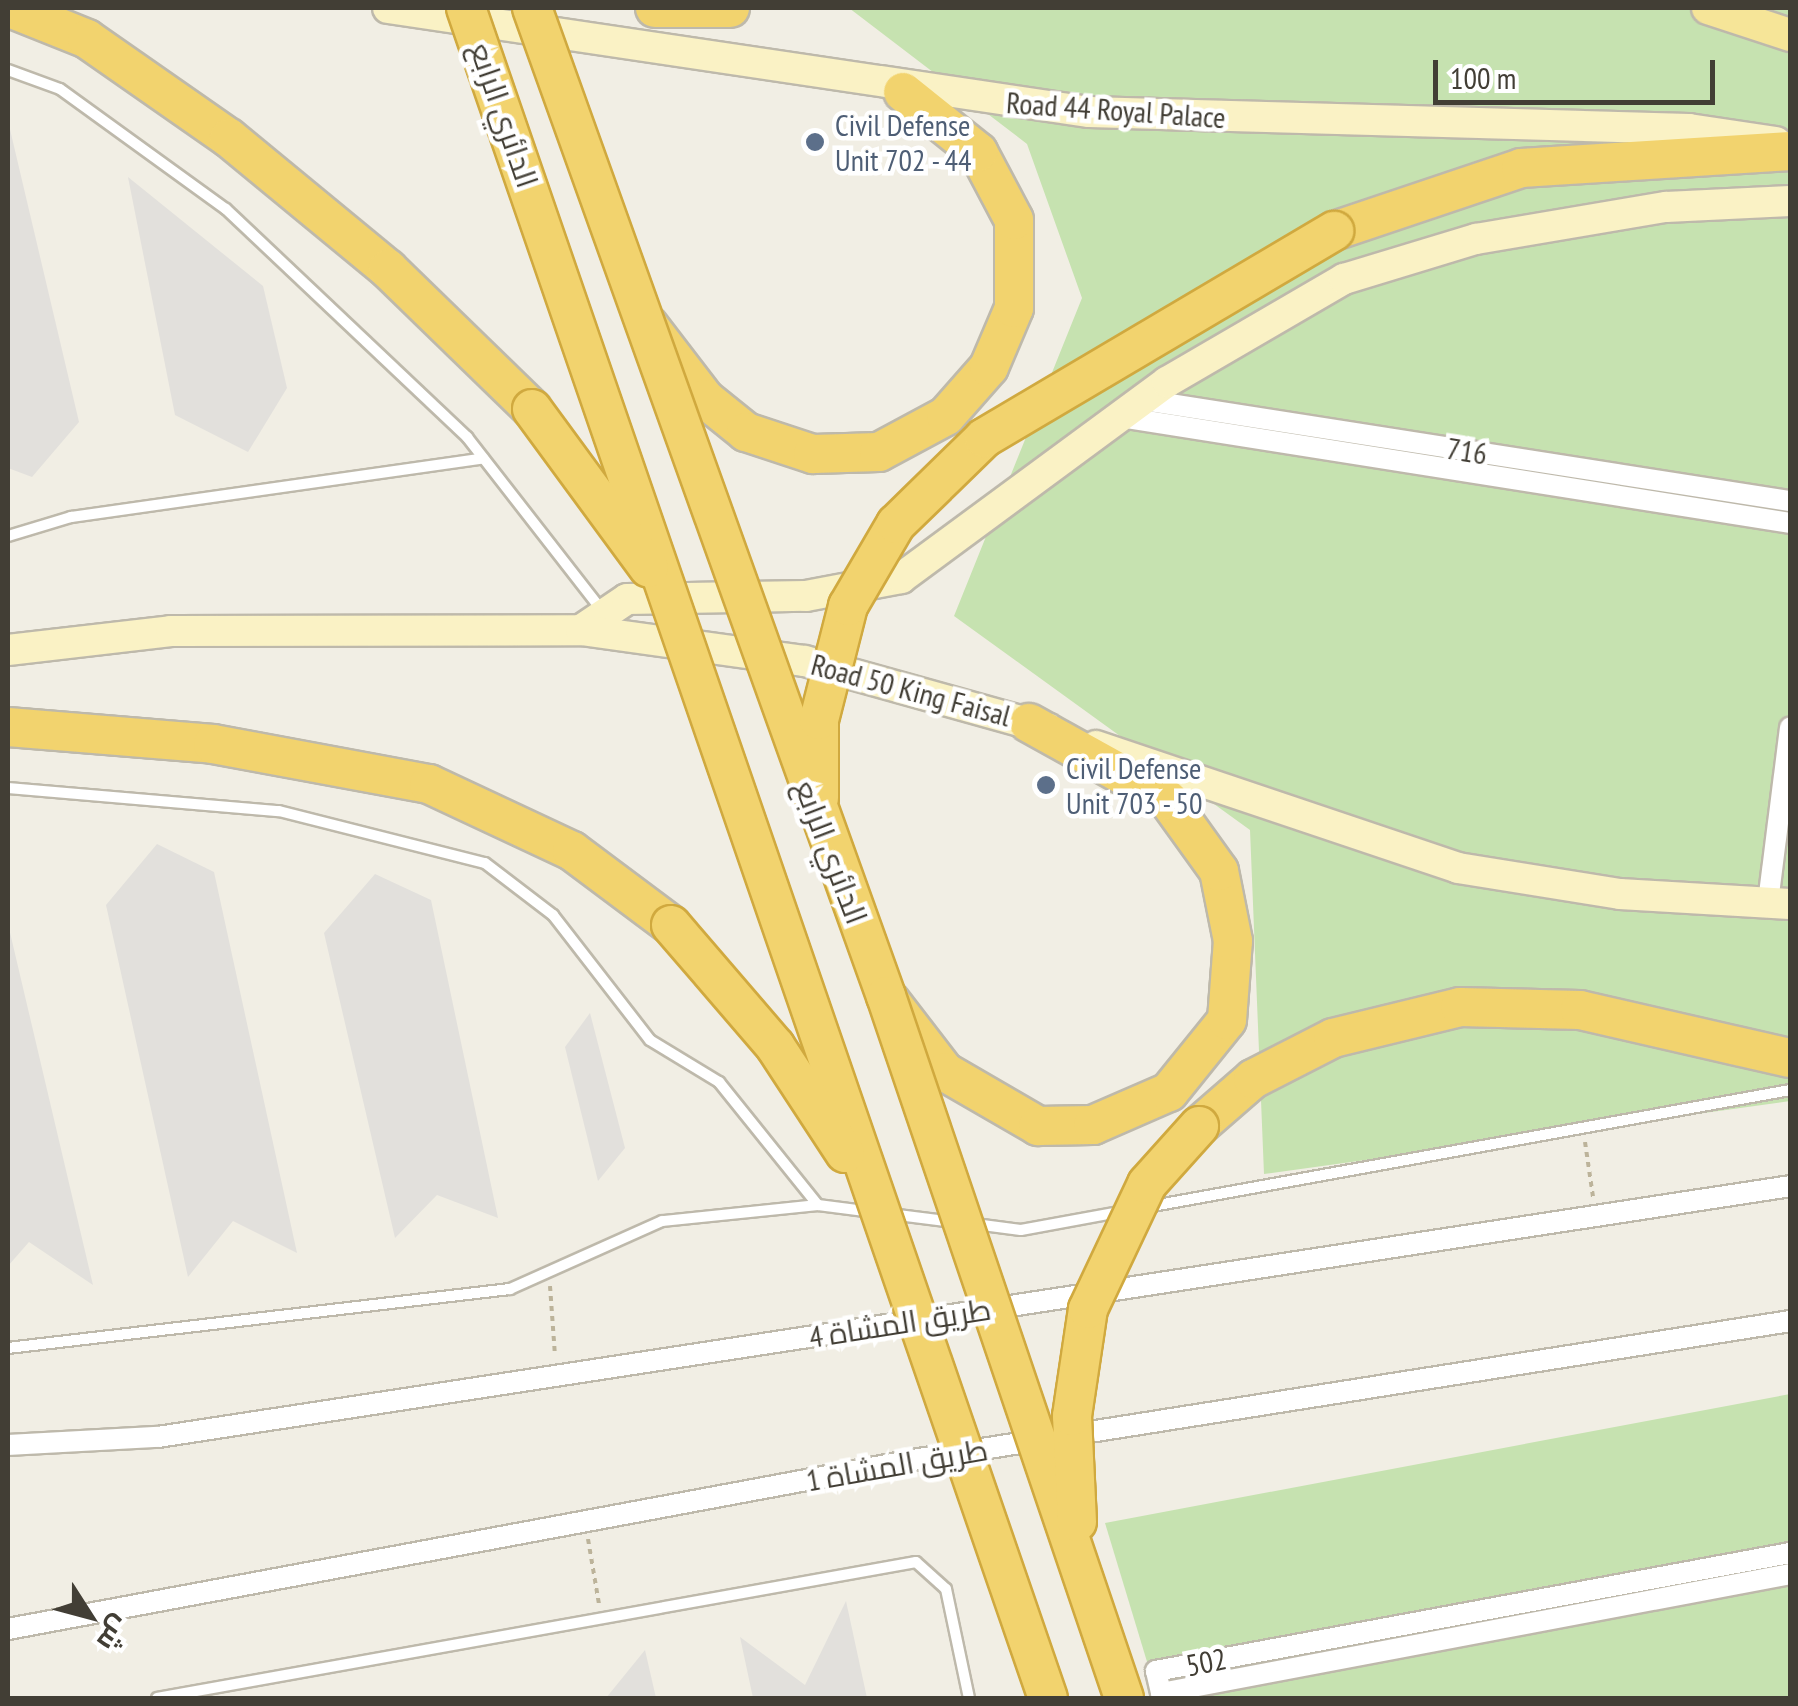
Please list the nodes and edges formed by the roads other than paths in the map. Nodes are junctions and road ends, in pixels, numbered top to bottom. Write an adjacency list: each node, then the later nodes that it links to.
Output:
1 (10, 8): 19 (highway, bridge)
2 (392, 8): 10 (main road, Road 44 Royal Palace)
3 (466, 8): 19 (highway, الدائري الرابع, bridge)
4 (532, 8): 13 (highway, الدائري الرابع, bridge)
5 (655, 8): 6 (highway)
6 (728, 8)
7 (1708, 8): 8 (main road)
8 (1790, 34)
9 (8, 70): 15 (lane)
10 (904, 92): 11 (main road, Road 44 Royal Palace); 13 (highway, bridge)
11 (1790, 148): 26 (highway, bridge)
12 (1790, 201): 14 (main road)
13 (634, 305): 26 (highway, الدائري الرابع, bridge)
14 (1132, 409): 16 (street, 716); 17 (street); 20 (main road)
15 (483, 458): 18 (lane); 20 (lane)
16 (1790, 501)
17 (1790, 524)
18 (8, 536)
19 (672, 598): 33 (highway, الدائري الرابع, bridge)
20 (593, 622): 21 (main road, Road 50 King Faisal); 22 (main road, Road 50 King Faisal)
21 (8, 650)
22 (1029, 723): 27 (main road, Road 50 King Faisal); 28 (highway)
23 (8, 727): 33 (highway, bridge)
24 (1790, 727): 27 (street)
25 (8, 788): 32 (lane)
26 (819, 826): 28 (highway, الدائري الرابع, bridge)
27 (1779, 903)
28 (886, 996): 38 (highway, الدائري الرابع, bridge)
29 (1790, 1058): 38 (highway, bridge)
30 (1790, 1090): 32 (lane)
31 (1790, 1186): 36 (street, طريق المشاة 4)
32 (818, 1205): 35 (lane)
33 (886, 1222): 43 (highway, الدائري الرابع, bridge)
34 (1790, 1322): 40 (street, طريق المشاة 1)
35 (8, 1348)
36 (8, 1445)
37 (1790, 1553): 39 (street, 502)
38 (1078, 1565): 44 (highway, الدائري الرابع, bridge)
39 (1790, 1574)
40 (8, 1629)
41 (157, 1698): 42 (lane)
42 (969, 1698)
43 (1048, 1698)
44 (1124, 1698)

